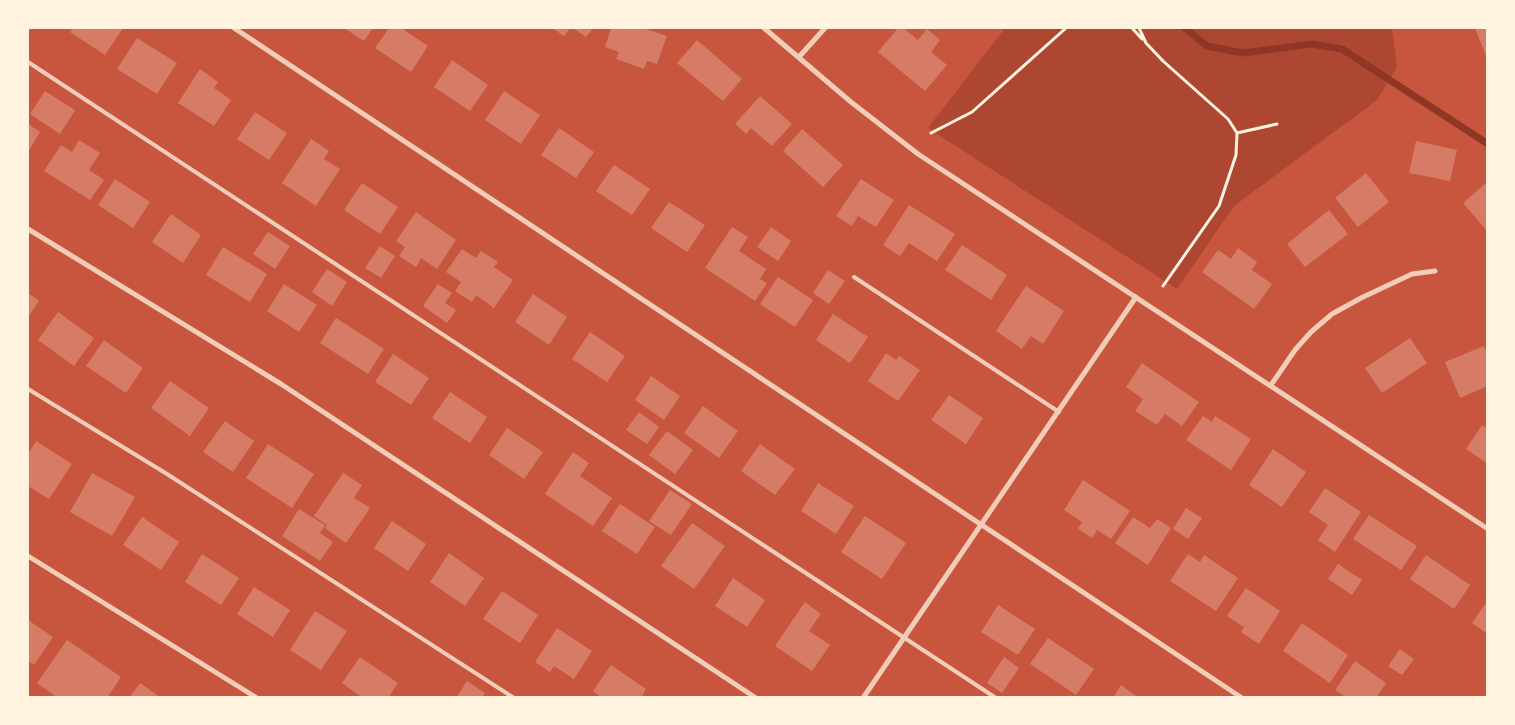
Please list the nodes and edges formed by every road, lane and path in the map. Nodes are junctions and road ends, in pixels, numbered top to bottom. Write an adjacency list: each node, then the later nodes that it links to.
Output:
1 (234, 28): 21 (street)
2 (764, 28): 8 (street)
3 (825, 28): 8 (street)
4 (1066, 28): 11 (path)
5 (1132, 28): 7 (path)
6 (1138, 28): 7 (path)
7 (1146, 43): 12 (path)
8 (799, 58): 17 (street)
9 (28, 62): 24 (lane)
10 (1277, 124): 12 (path)
11 (931, 133)
12 (1237, 133): 16 (path)
13 (28, 229): 27 (street)
14 (1435, 271): 18 (street)
15 (854, 277): 20 (lane)
16 (1163, 286)
17 (1136, 297): 18 (street); 20 (street)
18 (1271, 385): 22 (street)
19 (28, 389): 26 (lane)
20 (1058, 412): 21 (street)
21 (982, 524): 24 (street); 30 (street)
22 (1488, 529)
23 (28, 556): 25 (street)
24 (905, 637): 28 (street); 29 (lane)
25 (257, 698)
26 (514, 698)
27 (756, 698)
28 (863, 698)
29 (996, 698)
30 (1242, 698)

